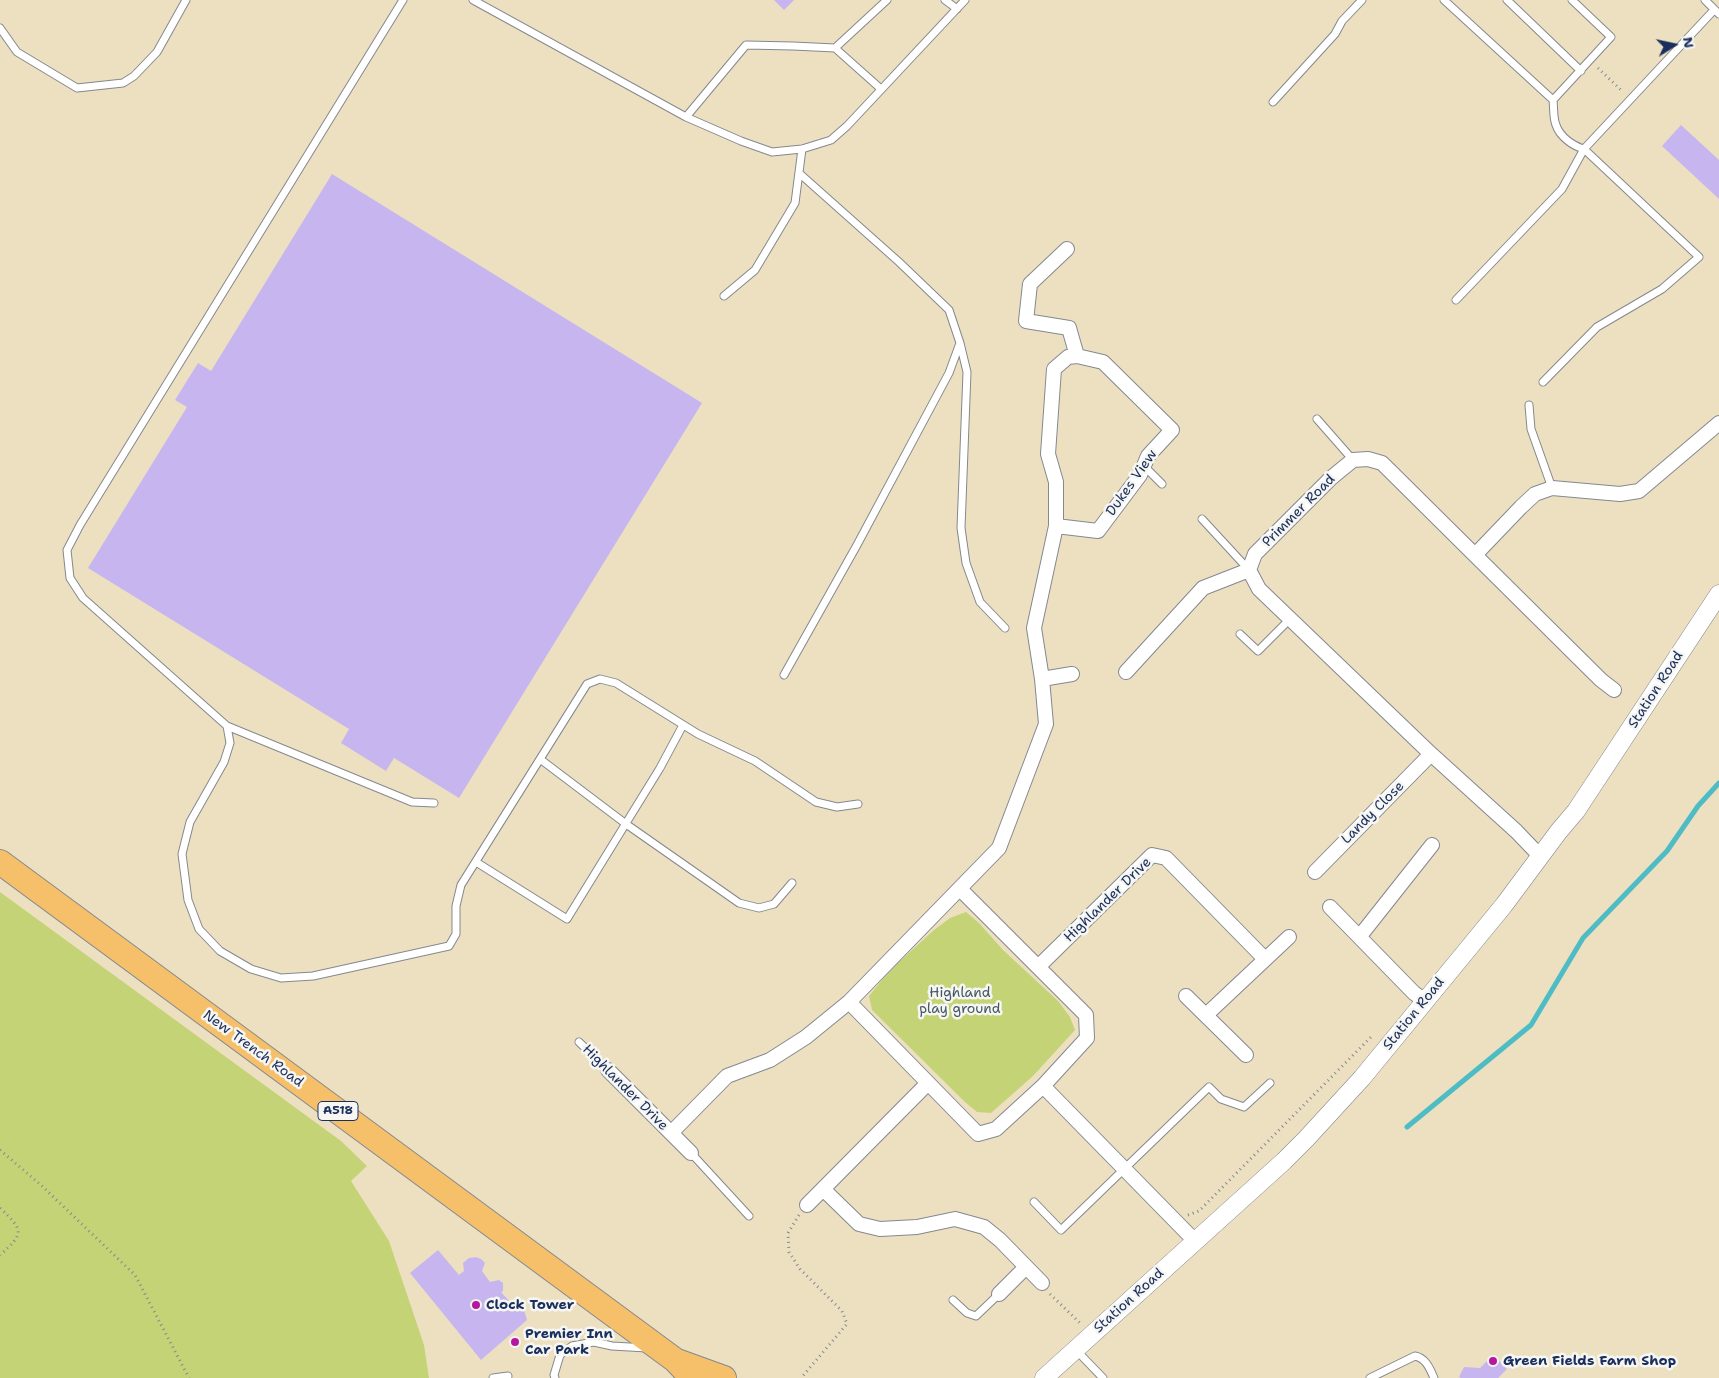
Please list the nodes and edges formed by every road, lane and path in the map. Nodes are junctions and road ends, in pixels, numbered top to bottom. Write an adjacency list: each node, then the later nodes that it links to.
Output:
1 (186, 0): 14 (lane)
2 (403, 0): 53 (lane)
3 (473, 0): 22 (lane)
4 (887, 0): 15 (lane)
5 (945, 0): 12 (lane)
6 (965, 0): 12 (lane)
7 (1362, 0): 21 (lane)
8 (1444, 0): 20 (lane)
9 (1508, 0): 17 (lane)
10 (1572, 0): 16 (lane)
11 (1704, 0): 13 (lane)
12 (956, 9): 18 (lane)
13 (1717, 12): 19 (lane)
14 (0, 28)
15 (835, 48): 18 (lane); 22 (lane)
16 (1591, 60): 17 (lane); 19 (path)
17 (1581, 71): 20 (lane)
18 (882, 89): 24 (lane)
19 (1630, 99): 23 (lane)
20 (1553, 100): 23 (lane)
21 (1273, 102)
22 (686, 117): 24 (lane)
23 (1584, 148): 28 (lane); 31 (lane)
24 (802, 149): 25 (lane)
25 (799, 173): 27 (lane); 29 (lane)
26 (1067, 248): 30 (street)
27 (724, 296)
28 (1456, 300)
29 (960, 343): 45 (lane); 49 (lane)
30 (1077, 356): 36 (street, Dukes View); 40 (street)
31 (1543, 382)
32 (1529, 405): 38 (lane)
33 (1317, 419): 35 (lane)
34 (1719, 422): 38 (street)
35 (1352, 460): 41 (street); 42 (street, Primmer Road)
36 (1144, 466): 37 (lane); 40 (street, Dukes View)
37 (1162, 484)
38 (1552, 488): 41 (street)
39 (1202, 519): 42 (lane)
40 (1056, 526): 50 (street)
41 (1475, 555): 51 (street)
42 (1249, 570): 44 (street); 47 (street)
43 (1719, 594): 60 (street, Station Road)
44 (1290, 619): 46 (lane); 54 (street)
45 (1005, 628)
46 (1240, 634)
47 (1126, 672)
48 (1072, 674): 50 (street)
49 (784, 675)
50 (1042, 679): 65 (street, Highlander Drive)
51 (1614, 690)
52 (683, 725): 55 (lane); 57 (lane); 58 (lane)
53 (227, 726): 56 (lane); 62 (lane)
54 (1431, 754): 60 (street); 63 (street, Landy Close)
55 (540, 759): 58 (lane); 62 (lane)
56 (434, 803)
57 (858, 804)
58 (626, 824): 62 (lane); 64 (lane)
59 (1432, 845): 67 (street)
60 (1540, 856): 72 (street, Station Road)
61 (0, 862): 100 (highway, New Trench Road / A518)
62 (476, 862)
63 (1315, 872)
64 (792, 884)
65 (960, 889): 70 (street); 73 (street, Highlander Drive)
66 (1330, 907): 67 (street)
67 (1360, 936): 72 (street)
68 (1289, 937): 69 (street)
69 (1265, 959): 70 (street, Highlander Drive); 74 (street)
70 (1038, 967): 81 (street)
71 (1186, 996): 74 (street)
72 (1425, 1001): 92 (street, Station Road)
73 (849, 1002): 79 (street); 82 (street, Highlander Drive)
74 (1206, 1015): 77 (street)
75 (1376, 1032): 91 (path)
76 (579, 1042): 78 (lane, Highlander Drive)
77 (1246, 1055)
78 (608, 1070): 82 (street, Highlander Drive)
79 (928, 1083): 81 (street); 86 (street)
80 (1270, 1083): 85 (lane)
81 (1043, 1086): 85 (street)
82 (671, 1133): 84 (street, Highlander Drive)
83 (0, 1150): 102 (path)
84 (691, 1153): 90 (lane, Highlander Drive)
85 (1124, 1169): 87 (lane); 92 (street)
86 (823, 1189): 88 (street); 94 (street)
87 (1034, 1202)
88 (807, 1206): 107 (path)
89 (0, 1208): 93 (path)
90 (749, 1216)
91 (1185, 1216)
92 (1195, 1241): 99 (street, Station Road)
93 (0, 1255)
94 (1026, 1267): 95 (street); 96 (street)
95 (1042, 1283): 98 (path)
96 (999, 1294): 97 (lane)
97 (953, 1300)
98 (1080, 1323)
99 (1075, 1350): 108 (street, Station Road); 109 (lane)
100 (668, 1354): 104 (lane); 105 (highway, New Trench Road / A518); 106 (highway, New Trench Road / A518)
101 (508, 1376): 103 (lane)
102 (189, 1378)
103 (493, 1378)
104 (555, 1378)
105 (692, 1378)
106 (724, 1378)
107 (801, 1378)
108 (1044, 1378)
109 (1103, 1378)
110 (1370, 1378): 111 (lane)
111 (1434, 1378)

